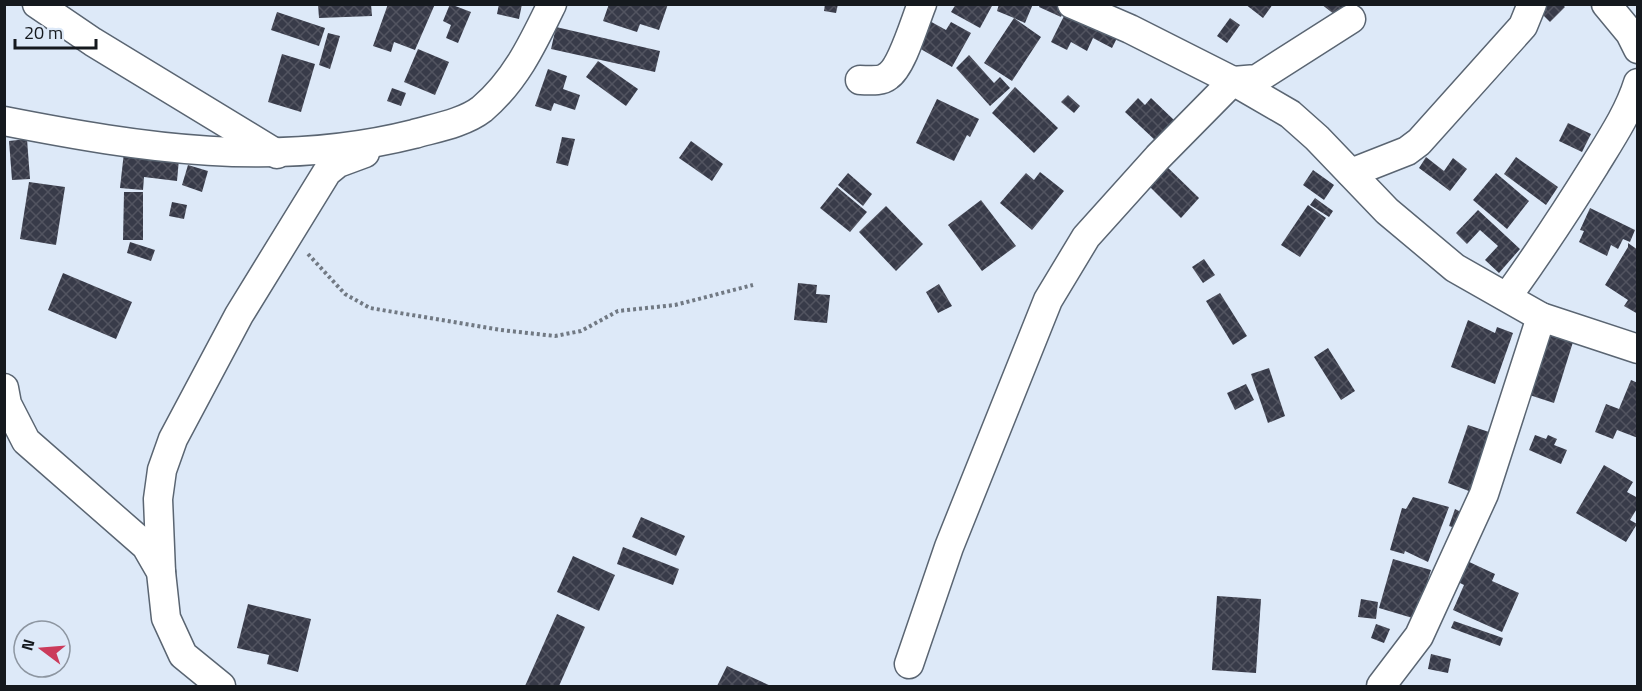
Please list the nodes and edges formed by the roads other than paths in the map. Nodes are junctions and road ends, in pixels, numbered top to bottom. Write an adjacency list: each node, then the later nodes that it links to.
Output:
1 (37, 4): 14 (street)
2 (552, 4): 13 (street)
3 (922, 4): 9 (street)
4 (1072, 4): 10 (street)
5 (1532, 4): 15 (street)
6 (1605, 4): 8 (street)
7 (1351, 19): 10 (street)
8 (1638, 49)
9 (860, 80)
10 (1233, 81): 15 (street); 21 (street)
11 (1638, 82): 16 (street)
12 (4, 121): 14 (street)
13 (444, 126): 14 (street); 20 (street)
14 (277, 154)
15 (1350, 173): 16 (street)
16 (1507, 297): 17 (street)
17 (1542, 317): 18 (street); 23 (street)
18 (1638, 349)
19 (4, 388): 20 (street)
20 (161, 572): 22 (street)
21 (909, 663)
22 (221, 687)
23 (1381, 687)

